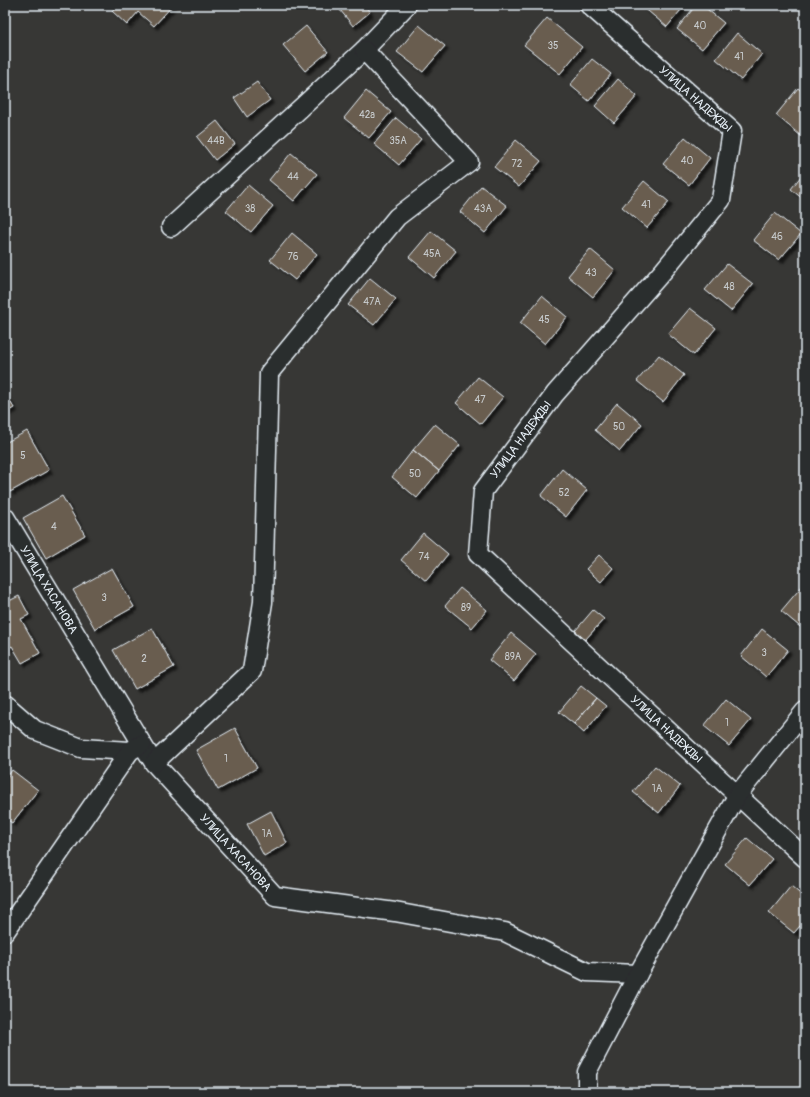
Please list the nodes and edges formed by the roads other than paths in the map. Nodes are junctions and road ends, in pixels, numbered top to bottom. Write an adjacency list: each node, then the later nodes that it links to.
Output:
1 (407, 5): 3 (street)
2 (589, 5): 10 (street, УЛИЦА НАДЕЖДЫ)
3 (364, 50): 4 (street); 9 (street)
4 (171, 227)
5 (5, 517): 8 (street, УЛИЦА ХАСАНОВА)
6 (5, 704): 8 (street)
7 (805, 711): 10 (street)
8 (136, 748): 9 (street, УЛИЦА ХАСАНОВА); 12 (street)
9 (154, 763): 13 (street, УЛИЦА ХАСАНОВА)
10 (738, 794): 11 (street, УЛИЦА НАДЕЖДЫ); 13 (street)
11 (805, 858)
12 (5, 932)
13 (638, 974): 14 (street)
14 (588, 1092)

